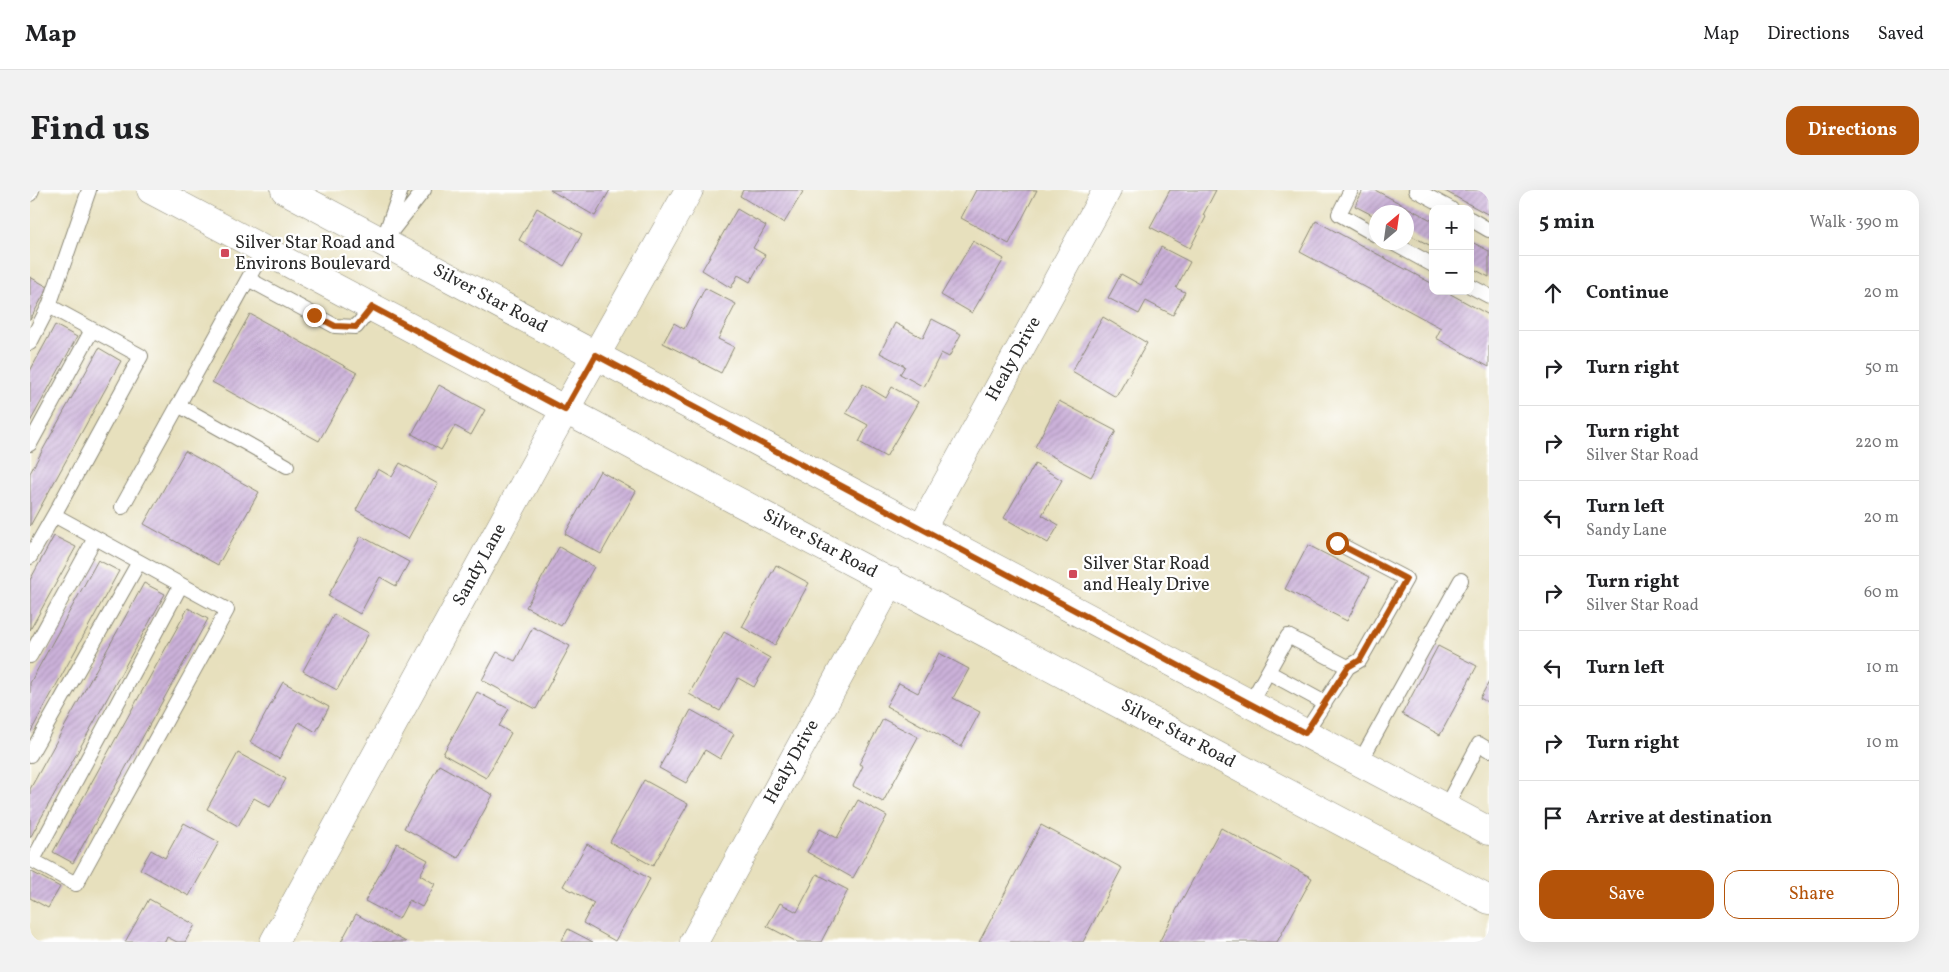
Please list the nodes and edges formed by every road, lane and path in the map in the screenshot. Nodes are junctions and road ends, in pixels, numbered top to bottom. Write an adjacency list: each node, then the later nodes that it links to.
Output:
1 (32, 190): 11 (lane)
2 (89, 190): 23 (lane)
3 (151, 190): 17 (main road, Silver Star Road)
4 (285, 190): 16 (main road, Silver Star Road)
5 (401, 190): 16 (lane)
6 (424, 190): 16 (lane)
7 (689, 190): 27 (main road, Sandy Lane)
8 (1107, 190): 34 (main road, Healy Drive)
9 (1352, 190): 14 (lane)
10 (1416, 190): 12 (lane)
11 (30, 194)
12 (1444, 205)
13 (1474, 221): 15 (lane)
14 (1369, 230)
15 (1489, 230)
16 (383, 242): 27 (main road, Silver Star Road)
17 (264, 250): 20 (lane); 24 (main road, Silver Star Road)
18 (1406, 250): 19 (lane)
19 (1429, 263)
20 (248, 279): 24 (lane); 28 (lane)
21 (1474, 288): 22 (lane)
22 (1489, 296)
23 (49, 306): 25 (lane); 26 (lane)
24 (372, 307): 29 (main road, Silver Star Road)
25 (92, 330): 30 (lane); 33 (lane)
26 (30, 343)
27 (596, 355): 29 (main road, Sandy Lane); 34 (main road, Silver Star Road)
28 (178, 405): 31 (lane); 32 (lane)
29 (565, 410): 40 (main road, Silver Star Road); 55 (main road, Sandy Lane)
30 (30, 444)
31 (287, 466)
32 (122, 507)
33 (54, 515): 35 (lane); 37 (lane)
34 (922, 528): 46 (main road, Silver Star Road)
35 (95, 538): 38 (lane); 42 (lane)
36 (1337, 543): 43 (lane)
37 (30, 557)
38 (139, 562): 41 (lane); 49 (lane)
39 (1460, 580): 50 (lane)
40 (891, 581): 54 (main road, Silver Star Road); 56 (main road, Healy Drive)
41 (181, 585): 53 (lane); 53 (lane)
42 (30, 656)
43 (1348, 667): 44 (lane); 45 (lane)
44 (1268, 672): 45 (lane); 46 (lane)
45 (1325, 703): 47 (lane)
46 (1250, 704): 47 (main road, Silver Star Road)
47 (1305, 733): 50 (main road, Silver Star Road)
48 (1489, 750): 51 (lane)
49 (30, 754)
50 (1360, 762): 51 (main road, Silver Star Road)
51 (1445, 808): 52 (main road, Silver Star Road)
52 (1489, 831)
53 (31, 860)
54 (1489, 900)
55 (274, 942)
56 (694, 942)

